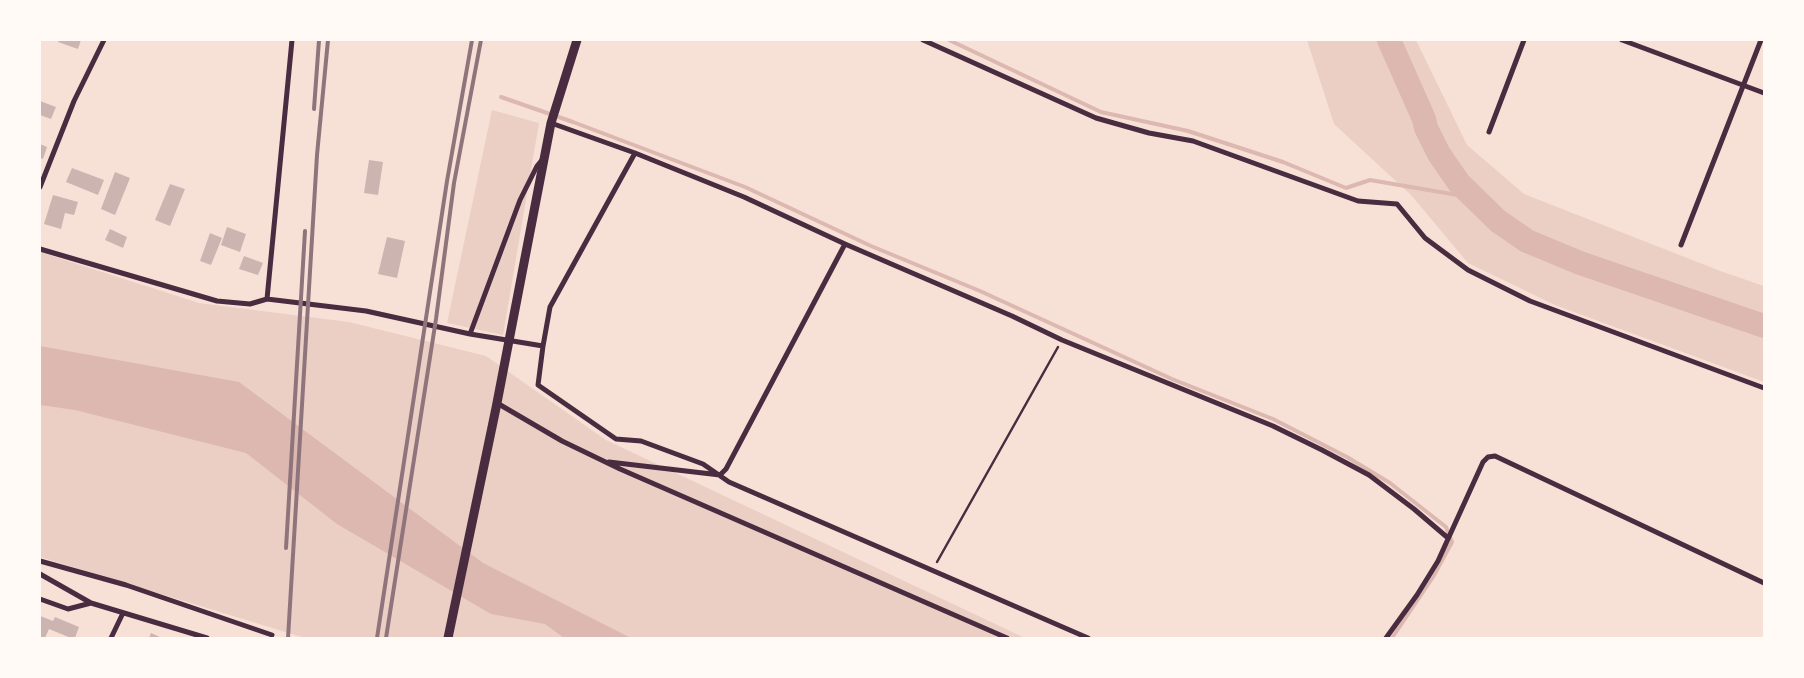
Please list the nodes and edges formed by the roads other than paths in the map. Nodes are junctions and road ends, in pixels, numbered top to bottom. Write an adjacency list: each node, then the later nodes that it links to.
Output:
1 (104, 40): 14 (street)
2 (291, 40): 18 (street)
3 (577, 40): 10 (street)
4 (922, 40): 21 (street)
5 (1524, 40): 11 (street)
6 (1622, 40): 8 (street)
7 (1761, 40): 8 (street)
8 (1744, 85): 9 (street); 16 (street)
9 (1764, 93)
10 (551, 123): 12 (street); 13 (street)
11 (1490, 132)
12 (635, 154): 15 (street); 20 (street)
13 (544, 157): 19 (street); 22 (street)
14 (40, 187)
15 (845, 244): 24 (street); 25 (street)
16 (1681, 245)
17 (40, 249): 18 (street)
18 (268, 299): 19 (street)
19 (470, 334): 20 (street)
20 (543, 346): 24 (street)
21 (1764, 388)
22 (497, 406): 23 (street); 35 (street)
23 (606, 462): 24 (street); 36 (street)
24 (720, 475): 37 (street)
25 (1448, 538): 28 (street); 38 (street)
26 (40, 561): 32 (street)
27 (40, 574): 30 (street)
28 (1764, 583)
29 (40, 599): 30 (street)
30 (91, 604): 31 (street)
31 (123, 613): 33 (street); 34 (street)
32 (272, 635)
33 (111, 638)
34 (207, 638)
35 (448, 638)
36 (1007, 638)
37 (1088, 638)
38 (1386, 638)

